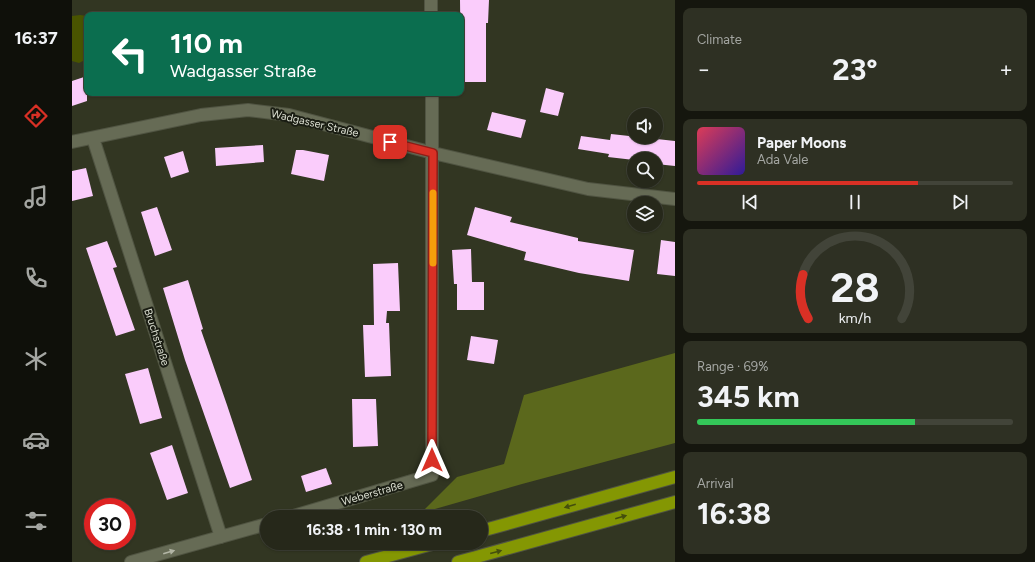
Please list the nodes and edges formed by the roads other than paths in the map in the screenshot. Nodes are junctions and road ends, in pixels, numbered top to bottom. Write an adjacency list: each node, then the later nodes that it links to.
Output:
1 (431, 0): 2 (street)
2 (431, 12)
3 (432, 96): 6 (street, Weberstraße)
4 (93, 138): 5 (street, Wadgasser Straße); 6 (street, Wadgasser Straße); 13 (street, Bruchstraße)
5 (72, 142)
6 (433, 153): 7 (street, Wadgasser Straße); 10 (street, Weberstraße)
7 (675, 199)
8 (675, 477): 12 (highway, one-way to 12)
9 (675, 502): 17 (highway, one-way to 9)
10 (314, 510)
11 (260, 526): 13 (street)
12 (488, 529)
13 (221, 537): 15 (street, one-way to 13)
14 (410, 550): 16 (highway)
15 (131, 562)
16 (366, 562)
17 (458, 562)

